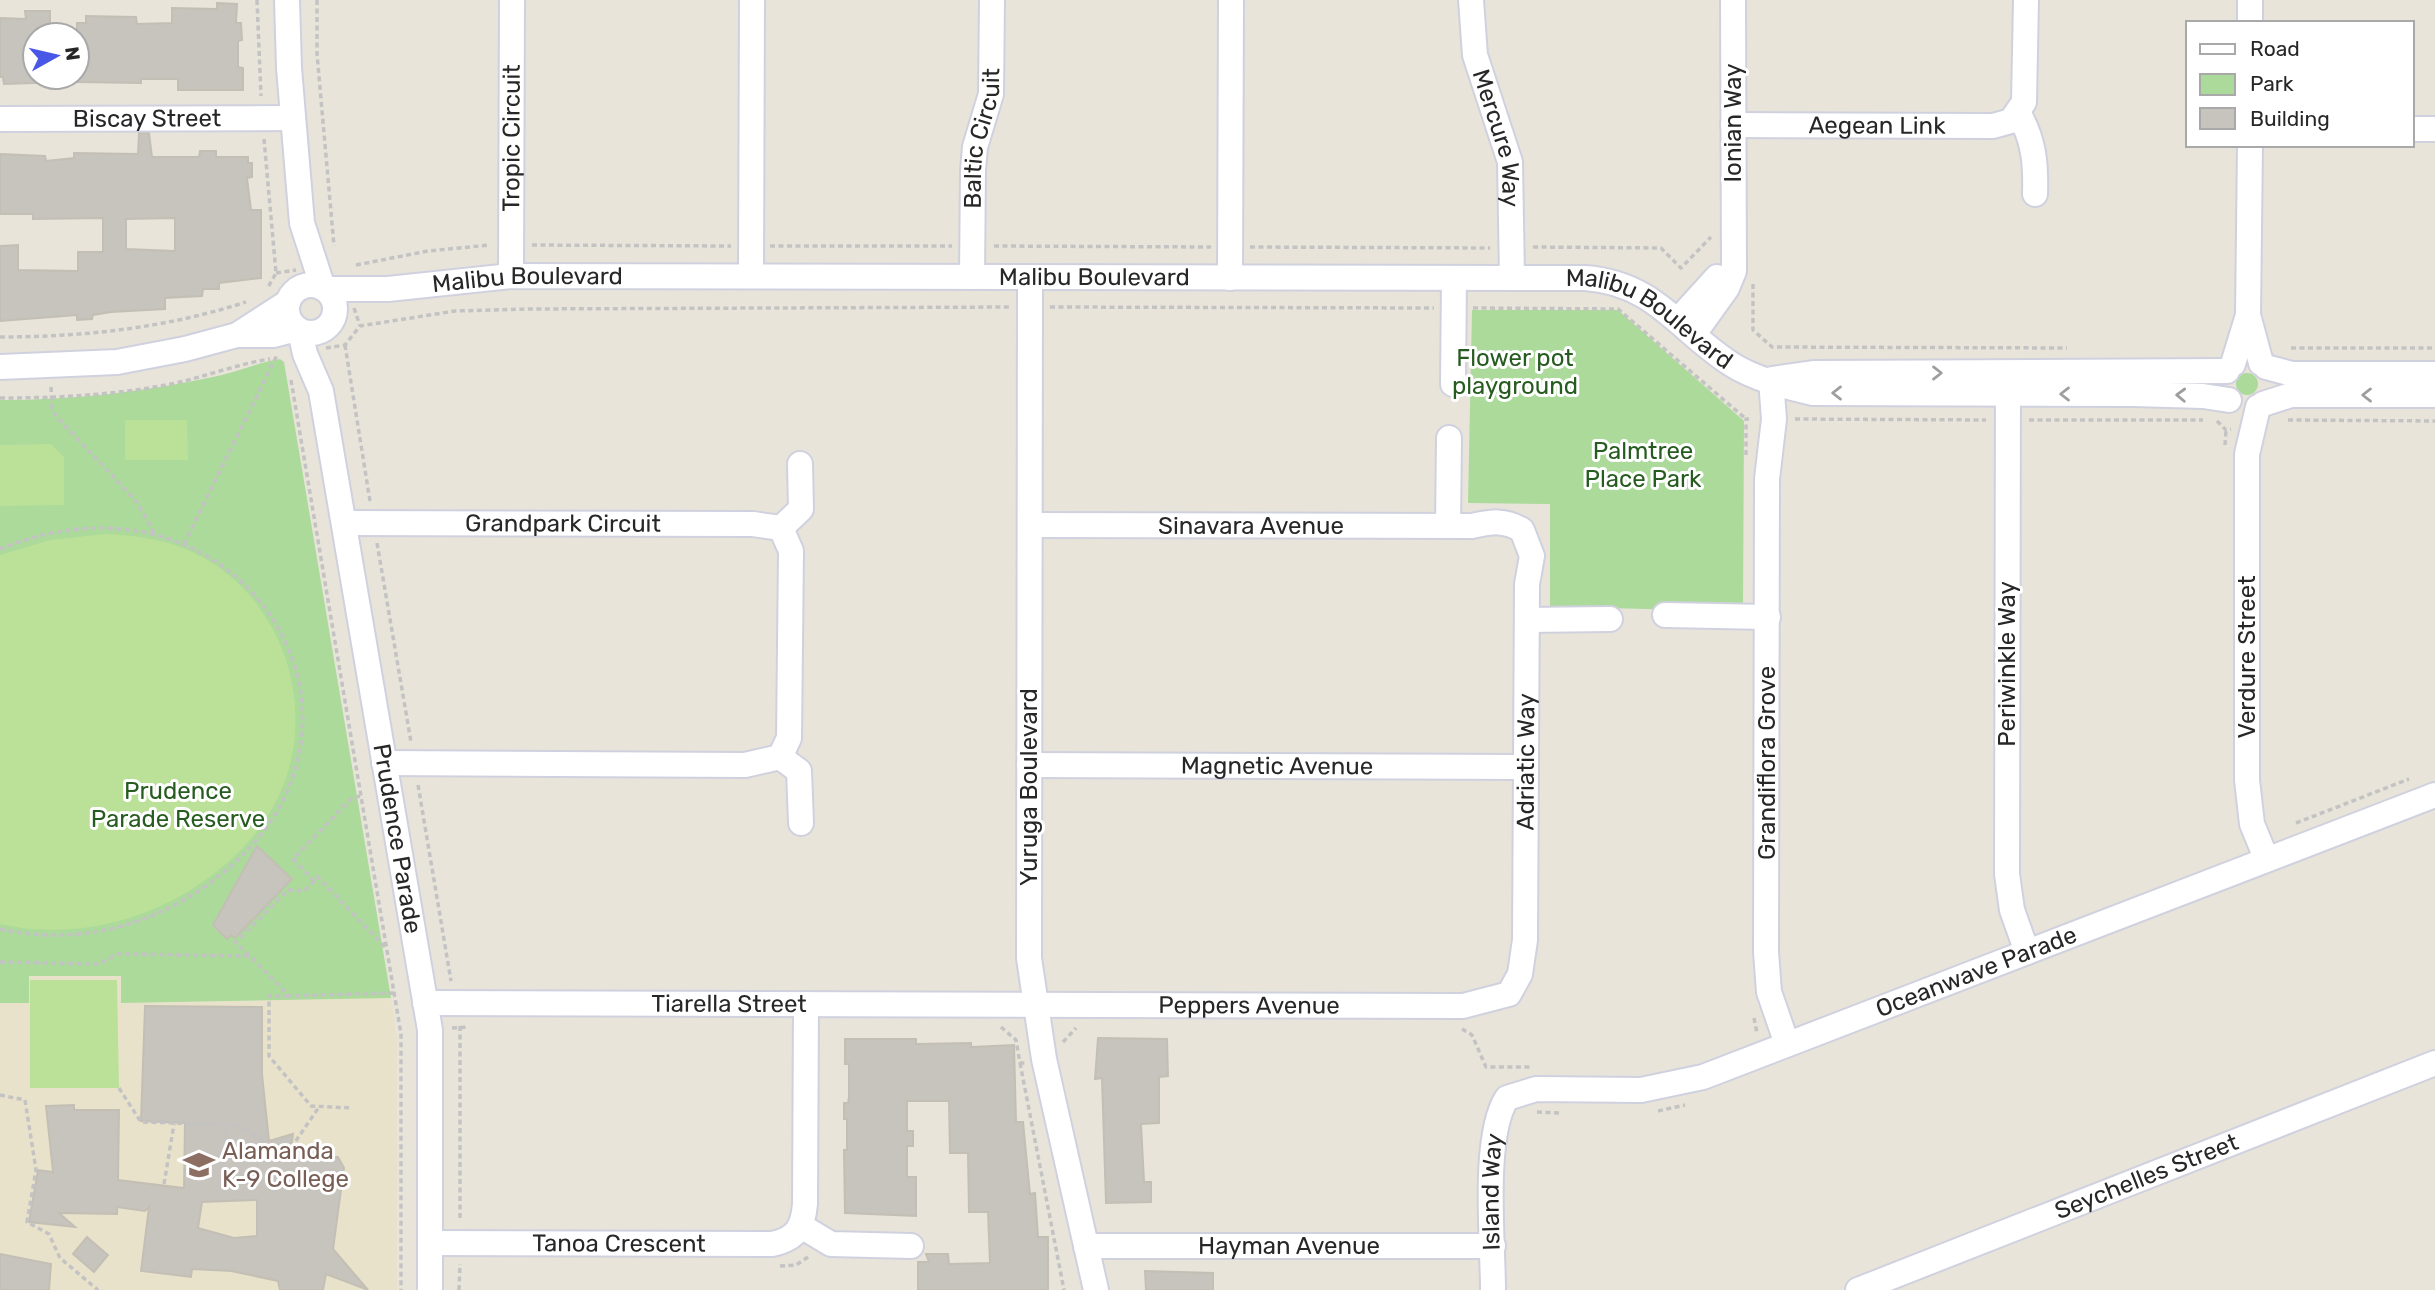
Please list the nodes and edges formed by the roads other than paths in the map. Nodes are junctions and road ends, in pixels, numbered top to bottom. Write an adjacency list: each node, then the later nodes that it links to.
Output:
1 (287, 0): 12 (street, Prudence Parade)
2 (512, 0): 20 (street, Tropic Circuit)
3 (752, 0): 21 (street)
4 (992, 0): 22 (street, Baltic Circuit)
5 (1231, 0): 24 (street)
6 (1471, 0): 26 (street, Mercure Way)
7 (1733, 0): 14 (street, Ionian Way)
8 (2026, 0): 11 (street)
9 (2249, 0): 10 (street)
10 (2250, 21)
11 (2019, 114): 14 (street, Aegean Link); 18 (street)
12 (293, 118): 13 (street, Biscay Street); 19 (street, Prudence Parade)
13 (0, 119)
14 (1732, 125): 32 (street, Ionian Way)
15 (2414, 129): 16 (street)
16 (2435, 130)
17 (2250, 147): 29 (street)
18 (2035, 194)
19 (302, 223): 27 (street, Prudence Parade); 30 (street, Prudence Parade)
20 (511, 276): 21 (street, Malibu Boulevard); 28 (street, Malibu Boulevard)
21 (751, 276): 22 (street, Malibu Boulevard)
22 (972, 277): 23 (street, Malibu Boulevard)
23 (1030, 277): 24 (street, Malibu Boulevard); 47 (street, Yuruga Boulevard)
24 (1230, 278): 25 (street, Malibu Boulevard)
25 (1454, 278): 26 (street, Malibu Boulevard); 39 (street)
26 (1512, 278): 32 (street, Malibu Boulevard)
27 (324, 288): 28 (street, Malibu Boulevard); 30 (street, Malibu Boulevard); 31 (street, Prudence Parade)
28 (387, 289): 31 (street, Malibu Boulevard)
29 (2248, 315): 33 (street); 35 (street)
30 (282, 319): 31 (street); 34 (street); 40 (street, Prudence Parade)
31 (329, 326): 40 (street, Prudence Parade)
32 (1686, 327): 37 (street, Malibu Boulevard)
33 (2264, 365): 35 (street); 36 (street); 43 (street)
34 (0, 367)
35 (2230, 368): 38 (street); 42 (street)
36 (2435, 374)
37 (1771, 380): 38 (street); 52 (street, Grandiflora Grove)
38 (2008, 383): 42 (street, one-way to 38); 62 (street, Periwinkle Way)
39 (1453, 384)
40 (321, 391): 46 (street, Prudence Parade)
41 (2435, 395): 43 (street, one-way to 43)
42 (2231, 402): 43 (street)
43 (2254, 417): 61 (street, Verdure Street)
44 (1449, 438): 48 (street)
45 (800, 464): 49 (street)
46 (344, 523): 49 (street, Grandpark Circuit); 56 (street, Prudence Parade)
47 (1030, 525): 48 (street, Sinavara Avenue); 57 (street, Yuruga Boulevard)
48 (1460, 526): 50 (street, Sinavara Avenue)
49 (781, 528): 55 (street)
50 (1518, 538): 53 (street, Adriatic Way)
51 (1665, 615): 52 (street)
52 (1768, 617): 67 (street, Grandiflora Grove)
53 (1527, 620): 54 (street); 58 (street, Adriatic Way)
54 (1610, 620)
55 (780, 757): 56 (street); 60 (street)
56 (384, 763): 64 (street, Prudence Parade)
57 (1029, 765): 58 (street, Magnetic Avenue); 66 (street, Yuruga Boulevard)
58 (1526, 767): 63 (street, Adriatic Way)
59 (2435, 795): 61 (street, Oceanwave Parade)
60 (801, 823)
61 (2266, 858): 62 (street, Oceanwave Parade)
62 (2027, 952): 67 (street, Oceanwave Parade)
63 (1515, 999): 66 (street, Peppers Avenue)
64 (425, 1003): 65 (street, Tiarella Street); 71 (street, Prudence Parade)
65 (806, 1004): 66 (street, Tiarella Street); 70 (street)
66 (1034, 1006): 73 (street, Yuruga Boulevard)
67 (1782, 1034): 69 (street, Oceanwave Parade)
68 (2435, 1063): 78 (street, Seychelles Street)
69 (1507, 1098): 74 (street, Island Way)
70 (801, 1226): 71 (street, Tanoa Crescent); 72 (street)
71 (430, 1243): 75 (street, Prudence Parade)
72 (911, 1246)
73 (1086, 1246): 74 (street, Hayman Avenue); 76 (street, Yuruga Boulevard)
74 (1493, 1246): 77 (street, Island Way)
75 (430, 1290)
76 (1096, 1290)
77 (1493, 1290)
78 (1858, 1290)

